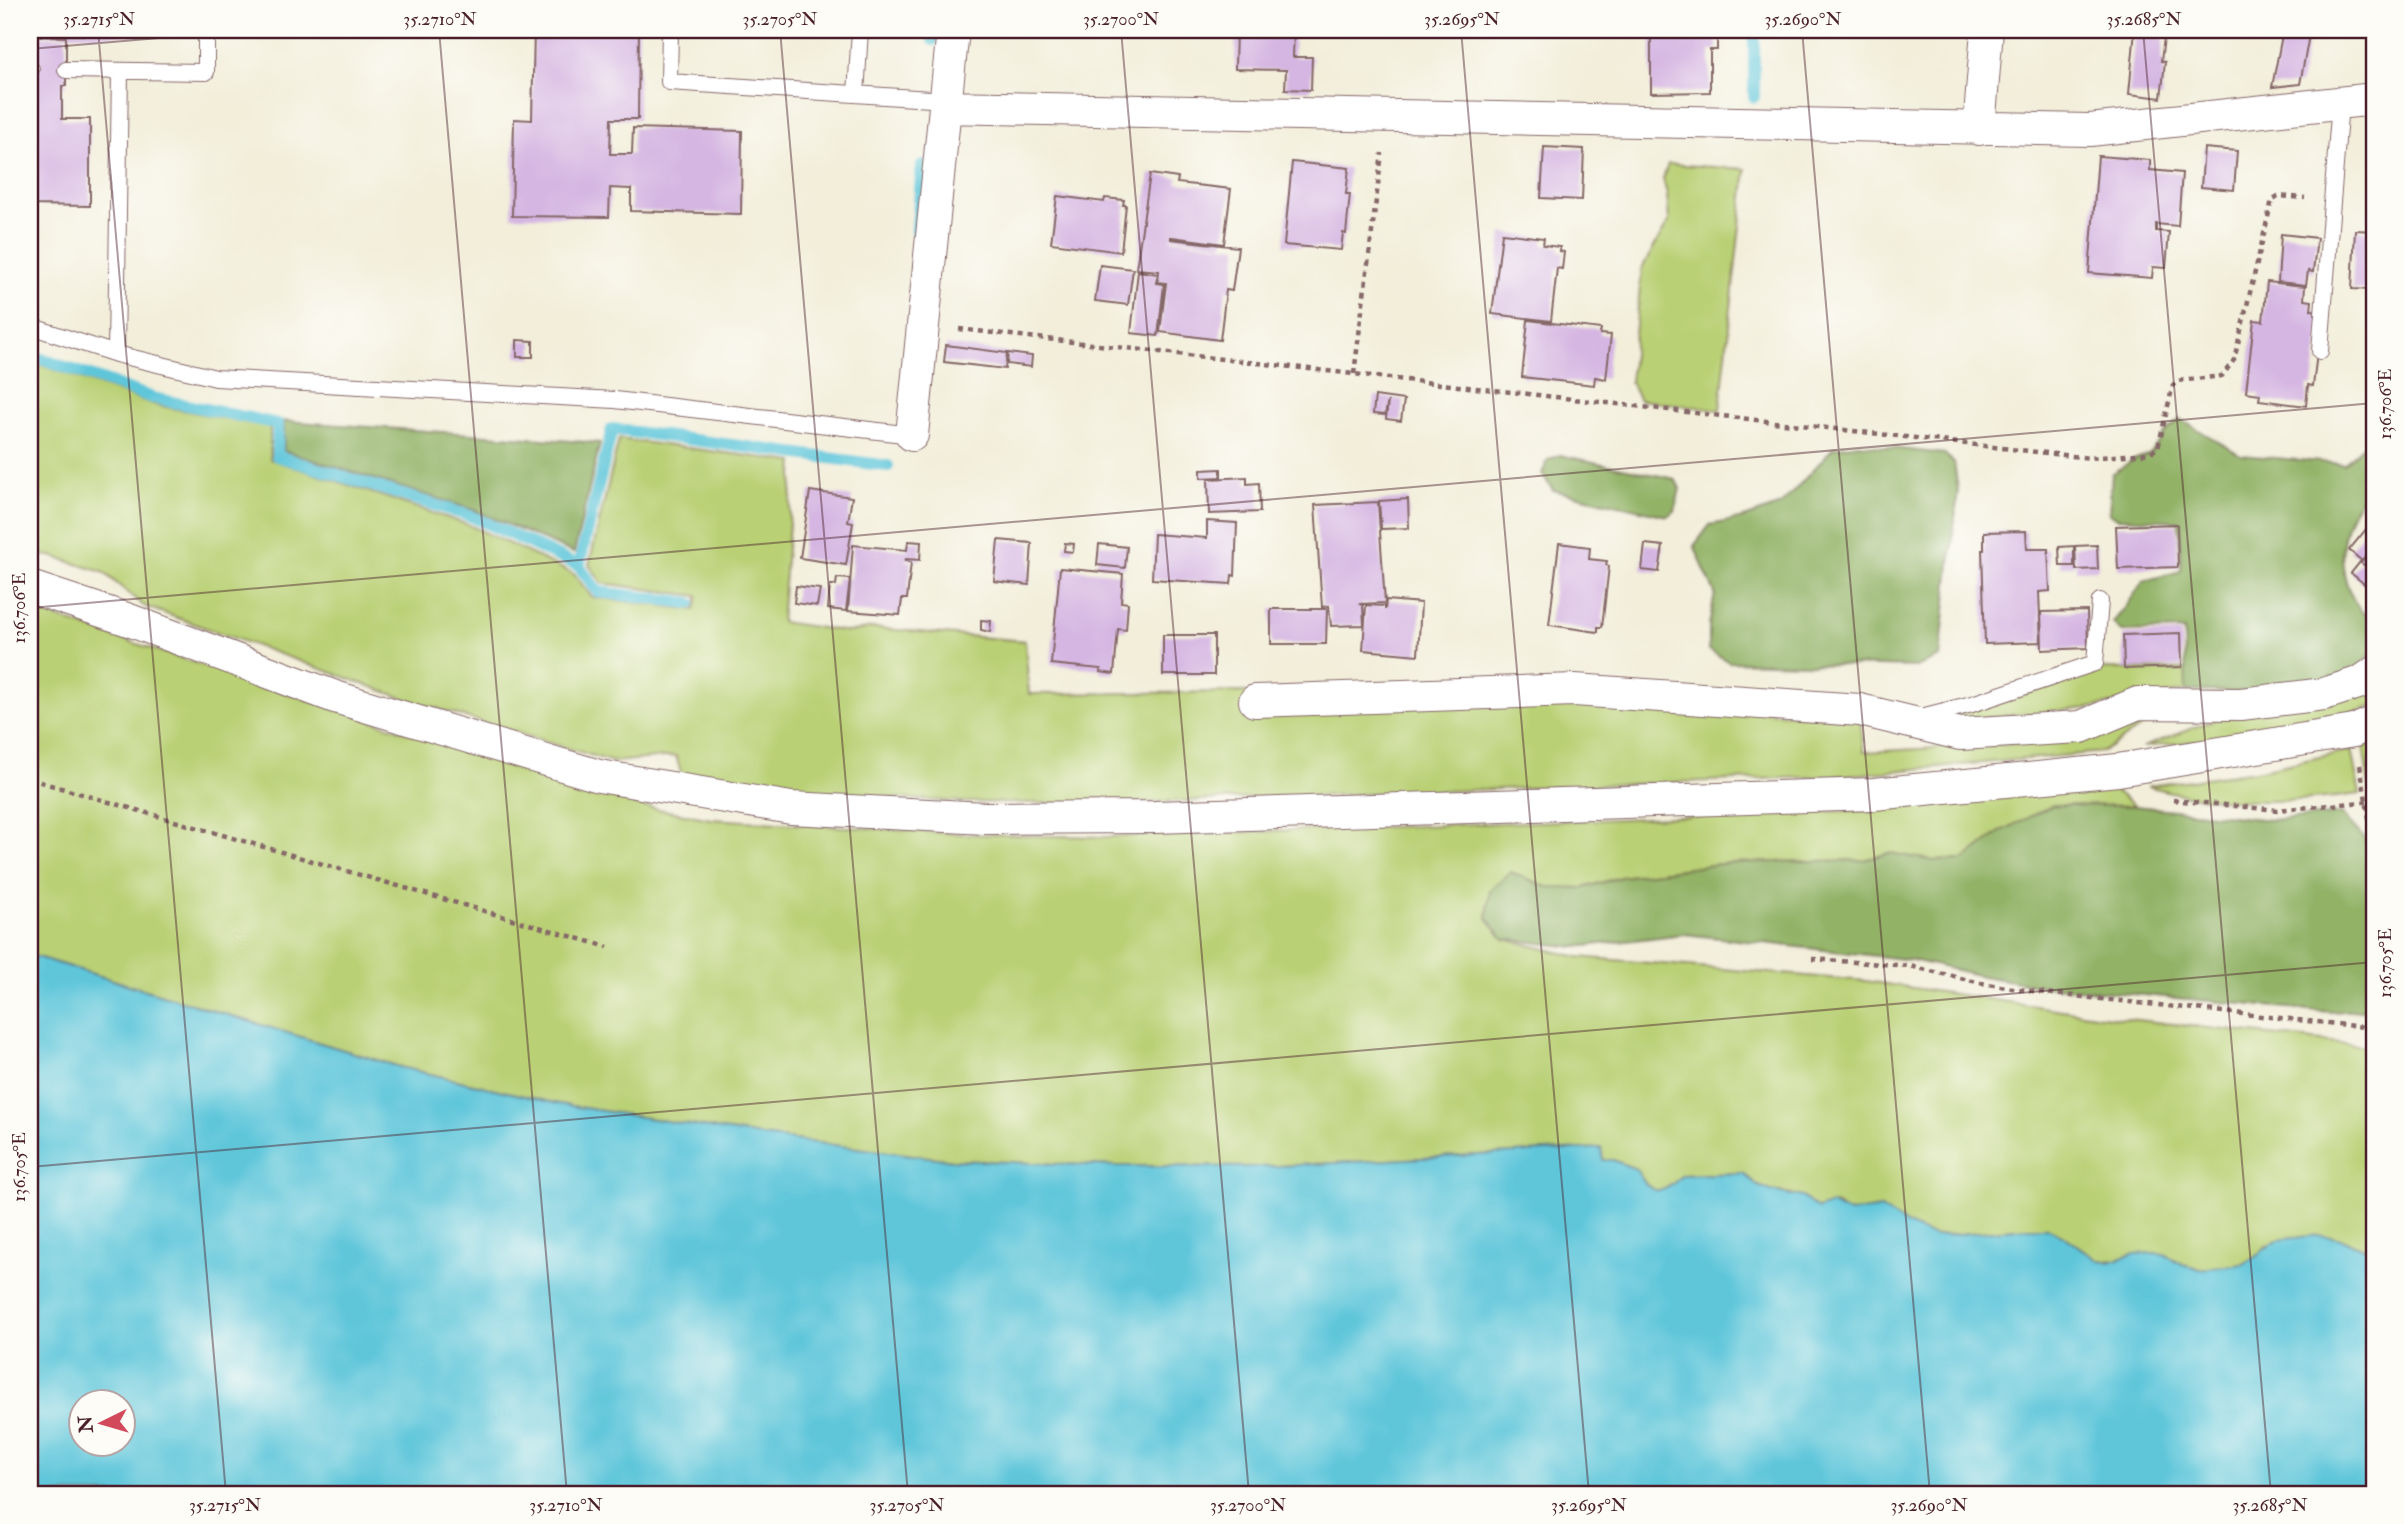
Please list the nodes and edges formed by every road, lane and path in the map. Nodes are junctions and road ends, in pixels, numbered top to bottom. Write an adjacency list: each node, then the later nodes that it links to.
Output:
1 (206, 30): 7 (lane)
2 (670, 30): 8 (lane)
3 (860, 30): 8 (lane)
4 (953, 30): 10 (street)
5 (1987, 30): 13 (street)
6 (65, 70): 7 (lane)
7 (120, 71): 18 (lane)
8 (856, 94): 10 (lane)
9 (2374, 99): 11 (street)
10 (946, 103): 12 (street); 15 (street)
11 (2340, 103): 13 (street); 14 (lane)
12 (1387, 116): 13 (street); 19 (path)
13 (1979, 129)
14 (2332, 200): 17 (lane); 19 (path)
15 (923, 325): 19 (path); 20 (street)
16 (30, 326): 18 (lane)
17 (2320, 351)
18 (116, 354): 20 (lane)
19 (1354, 374)
20 (912, 435)
21 (30, 563): 24 (street)
22 (30, 587): 24 (street)
23 (2099, 601): 27 (lane)
24 (129, 620): 28 (street)
25 (2374, 673): 27 (street)
26 (1255, 701): 27 (street)
27 (1904, 720)
28 (2364, 727): 30 (path)
29 (30, 779): 31 (path)
30 (2374, 847)
31 (608, 947)
32 (1812, 959): 33 (path)
33 (2374, 1028)

